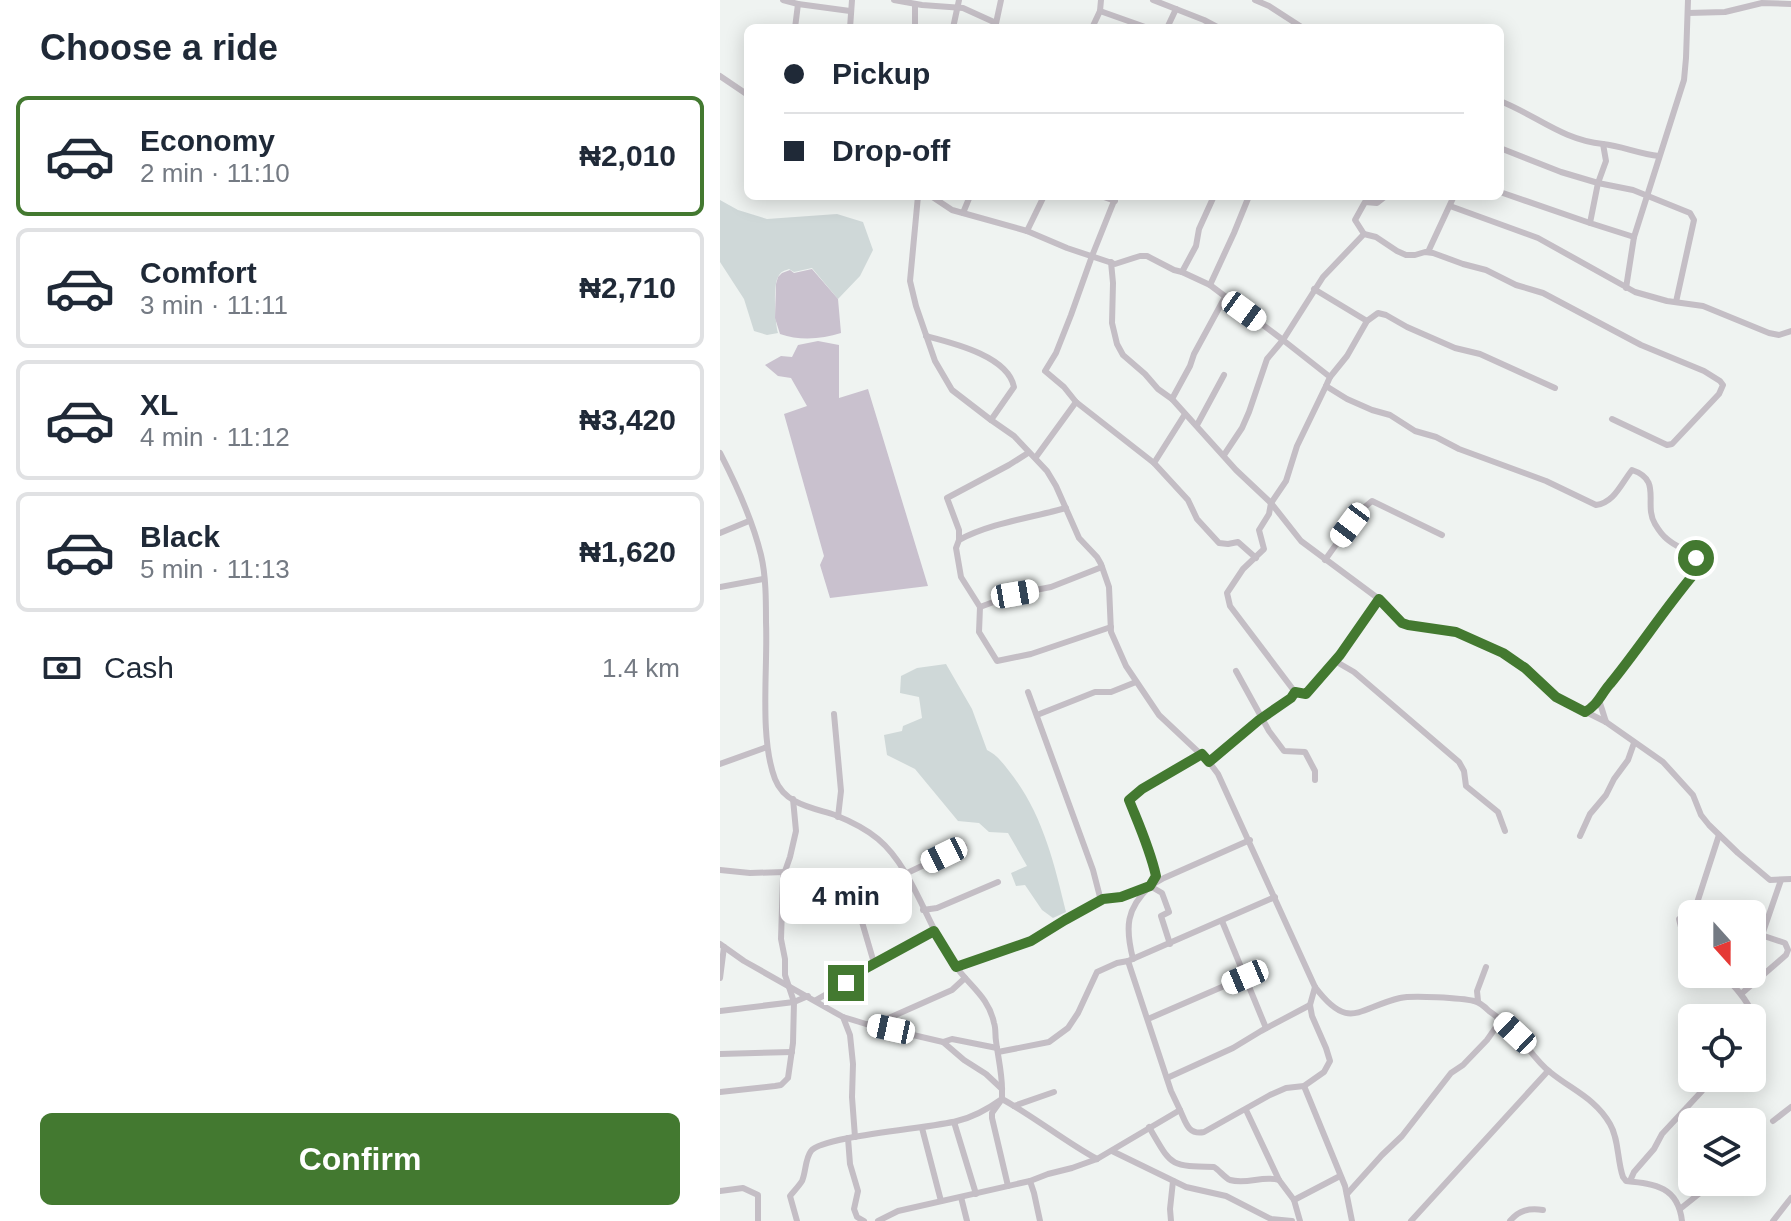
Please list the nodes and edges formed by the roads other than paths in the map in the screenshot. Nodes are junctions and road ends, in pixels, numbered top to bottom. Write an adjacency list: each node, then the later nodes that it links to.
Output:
1 (783, 0): 10 (street)
2 (852, 0): 15 (street)
3 (894, 0): 11 (street)
4 (959, 0): 13 (street)
5 (1001, 0): 23 (street)
6 (1101, 0): 16 (street)
7 (1153, 0): 14 (street)
8 (1255, 0): 28 (street)
9 (1688, 0): 17 (street)
10 (798, 4): 15 (street); 18 (street)
11 (915, 4): 13 (street); 20 (street)
12 (1791, 4): 17 (street)
13 (956, 8): 21 (street); 22 (street)
14 (1176, 9): 26 (street); 27 (street)
15 (850, 11): 19 (street)
16 (1100, 11): 24 (street); 25 (street)
17 (1688, 13): 34 (street)
18 (796, 24)
19 (850, 24)
20 (915, 24)
21 (954, 24)
22 (994, 24)
23 (996, 24)
24 (1094, 24)
25 (1137, 24)
26 (1169, 24)
27 (1212, 24)
28 (1297, 24)
29 (720, 76): 30 (street)
30 (744, 92)
31 (1504, 103): 32 (street)
32 (1603, 144): 34 (street); 35 (street)
33 (1504, 150): 35 (street)
34 (1659, 156): 37 (street)
35 (1598, 183): 37 (street); 49 (street)
36 (1504, 193): 49 (street)
37 (1646, 196): 52 (street); 61 (street)
38 (918, 200): 64 (street)
39 (937, 200): 48 (street)
40 (968, 200): 48 (street)
41 (1042, 200): 50 (street)
42 (1116, 200): 54 (street)
43 (1212, 200): 56 (street)
44 (1247, 200): 57 (street)
45 (1381, 200): 51 (street)
46 (1452, 200): 47 (street)
47 (1450, 206): 53 (street); 58 (street)
48 (963, 213): 50 (street)
49 (1590, 223): 52 (street)
50 (1027, 231): 54 (street)
51 (1364, 234): 53 (street); 59 (street)
52 (1634, 237): 58 (street)
53 (1428, 252): 73 (street)
54 (1092, 256): 55 (street); 71 (street)
55 (1111, 262): 56 (street); 70 (street)
56 (1182, 272): 57 (street)
57 (1210, 285): 60 (street)
58 (1626, 288): 61 (street)
59 (1314, 289): 62 (street); 65 (street)
60 (1225, 297): 65 (street); 70 (street)
61 (1676, 302): 63 (street)
62 (1367, 321): 67 (street); 69 (street)
63 (1791, 331)
64 (926, 336): 74 (street); 74 (street)
65 (1283, 340): 67 (street); 78 (street)
66 (1224, 375): 75 (street)
67 (1330, 377): 68 (street)
68 (1326, 386): 81 (street); 100 (street)
69 (1555, 388)
70 (1172, 399): 72 (street)
71 (1076, 402): 79 (street); 80 (street)
72 (1185, 414): 75 (street); 80 (street)
73 (1612, 419)
74 (991, 420): 77 (street)
75 (1197, 425): 78 (street)
76 (720, 453): 83 (street)
77 (1028, 453): 79 (street); 86 (street)
78 (1224, 455): 81 (street)
79 (1036, 457): 82 (street)
80 (1154, 463): 87 (street)
81 (1271, 503): 87 (street); 88 (street)
82 (1066, 508): 86 (street); 89 (street)
83 (749, 521): 84 (street); 90 (street)
84 (720, 533)
85 (1442, 535): 88 (street)
86 (959, 540): 93 (street)
87 (1256, 558): 99 (street)
88 (1325, 560): 92 (street)
89 (1102, 567): 93 (street); 94 (street)
90 (763, 579): 91 (street); 107 (street)
91 (720, 587)
92 (1379, 599): 95 (street); 101 (street)
93 (980, 607): 94 (street)
94 (1111, 627): 97 (street)
95 (1335, 661): 99 (street); 116 (street)
96 (1236, 671): 104 (street)
97 (1136, 682): 103 (street); 108 (street)
98 (1028, 692): 103 (street)
99 (1295, 692): 104 (street)
100 (1599, 700): 101 (street); 105 (street)
101 (1585, 712): 105 (street)
102 (834, 714): 114 (street)
103 (1037, 715): 129 (street)
104 (1263, 717): 109 (street); 111 (street)
105 (1606, 722): 106 (street)
106 (1634, 743): 117 (street); 118 (street)
107 (767, 747): 110 (street); 112 (street)
108 (1202, 754): 109 (street); 127 (street)
109 (1209, 762): 119 (street)
110 (720, 764)
111 (1315, 780)
112 (793, 799): 113 (street); 115 (street)
113 (811, 809): 114 (street); 115 (street)
114 (838, 817): 123 (street)
115 (796, 818): 122 (street)
116 (1505, 831)
117 (1719, 835): 125 (street); 130 (street)
118 (1580, 836)
119 (1250, 840): 127 (street); 128 (street)
120 (964, 846): 123 (street)
121 (720, 870): 122 (street)
122 (785, 872): 147 (street)
123 (905, 874): 131 (street)
124 (1791, 879): 125 (street)
125 (1781, 880): 134 (street)
126 (998, 882): 131 (street)
127 (1150, 886): 129 (street); 137 (street); 140 (street)
128 (1275, 897): 132 (street); 148 (street)
129 (1103, 899): 142 (street)
130 (1698, 900)
131 (923, 910): 135 (street)
132 (1222, 921): 137 (street); 144 (street)
133 (862, 922): 141 (street)
134 (1766, 923)
135 (934, 931): 141 (street); 142 (street)
136 (1766, 936): 139 (street)
137 (1170, 944): 140 (street)
138 (722, 945): 145 (street); 147 (street)
139 (1788, 957): 150 (street)
140 (1130, 960): 159 (street); 164 (street)
141 (874, 963): 152 (street)
142 (956, 967): 146 (street)
143 (1486, 967): 153 (street)
144 (1245, 977): 159 (street); 162 (street)
145 (720, 978)
146 (965, 978): 161 (street); 164 (street)
147 (789, 986): 151 (street); 154 (street)
148 (1315, 987): 153 (street); 156 (street)
149 (1735, 988): 150 (street)
150 (1741, 994): 155 (street)
151 (808, 996): 152 (street); 154 (street)
152 (816, 1000): 158 (street)
153 (1478, 1001): 160 (street)
154 (794, 1002): 157 (street); 165 (street)
155 (1748, 1004)
156 (1310, 1005): 162 (street); 169 (street)
157 (720, 1011)
158 (843, 1017): 161 (street); 183 (street)
159 (1148, 1019): 168 (street)
160 (1501, 1020): 167 (street); 195 (street)
161 (872, 1025): 163 (street)
162 (1266, 1028): 168 (street)
163 (943, 1042): 164 (street); 170 (street)
164 (998, 1050): 170 (street)
165 (792, 1052): 166 (street); 171 (street)
166 (720, 1054)
167 (1548, 1071): 191 (street); 214 (street)
168 (1167, 1078): 177 (street)
169 (1304, 1086): 178 (street); 186 (street)
170 (1002, 1089): 174 (street)
171 (720, 1092)
172 (1054, 1092): 175 (street)
173 (1701, 1092): 191 (street)
174 (1002, 1099): 175 (street); 180 (street); 192 (street)
175 (1014, 1106): 185 (street)
176 (1791, 1107): 179 (street)
177 (1180, 1110): 178 (street); 181 (street)
178 (1246, 1110): 188 (street)
179 (1773, 1121)
180 (954, 1122): 182 (street); 194 (street)
181 (1149, 1127): 184 (street); 187 (street)
182 (922, 1128): 183 (street); 201 (street)
183 (851, 1138): 205 (street); 206 (street)
184 (1112, 1151): 185 (street); 190 (street)
185 (1097, 1159): 189 (street)
186 (1340, 1176): 195 (street); 200 (street)
187 (1228, 1180): 188 (street); 196 (street)
188 (1279, 1180): 200 (street)
189 (1030, 1181): 192 (street); 209 (street)
190 (1173, 1181): 196 (street); 210 (street)
191 (1630, 1181): 202 (street)
192 (1008, 1186): 194 (street)
193 (720, 1191): 204 (street)
194 (976, 1194): 198 (street)
195 (1347, 1194): 213 (street)
196 (1226, 1196): 211 (street)
197 (1696, 1196): 202 (street)
198 (961, 1197): 201 (street); 208 (street)
199 (1791, 1198): 217 (street)
200 (1294, 1200): 212 (street)
201 (941, 1201): 207 (street)
202 (1680, 1209): 216 (street)
203 (1543, 1210): 215 (street)
204 (758, 1221)
205 (797, 1221)
206 (864, 1221)
207 (878, 1221)
208 (967, 1221)
209 (1040, 1221)
210 (1171, 1221)
211 (1292, 1221)
212 (1300, 1221)
213 (1352, 1221)
214 (1411, 1221)
215 (1510, 1221)
216 (1682, 1221)
217 (1773, 1221)

